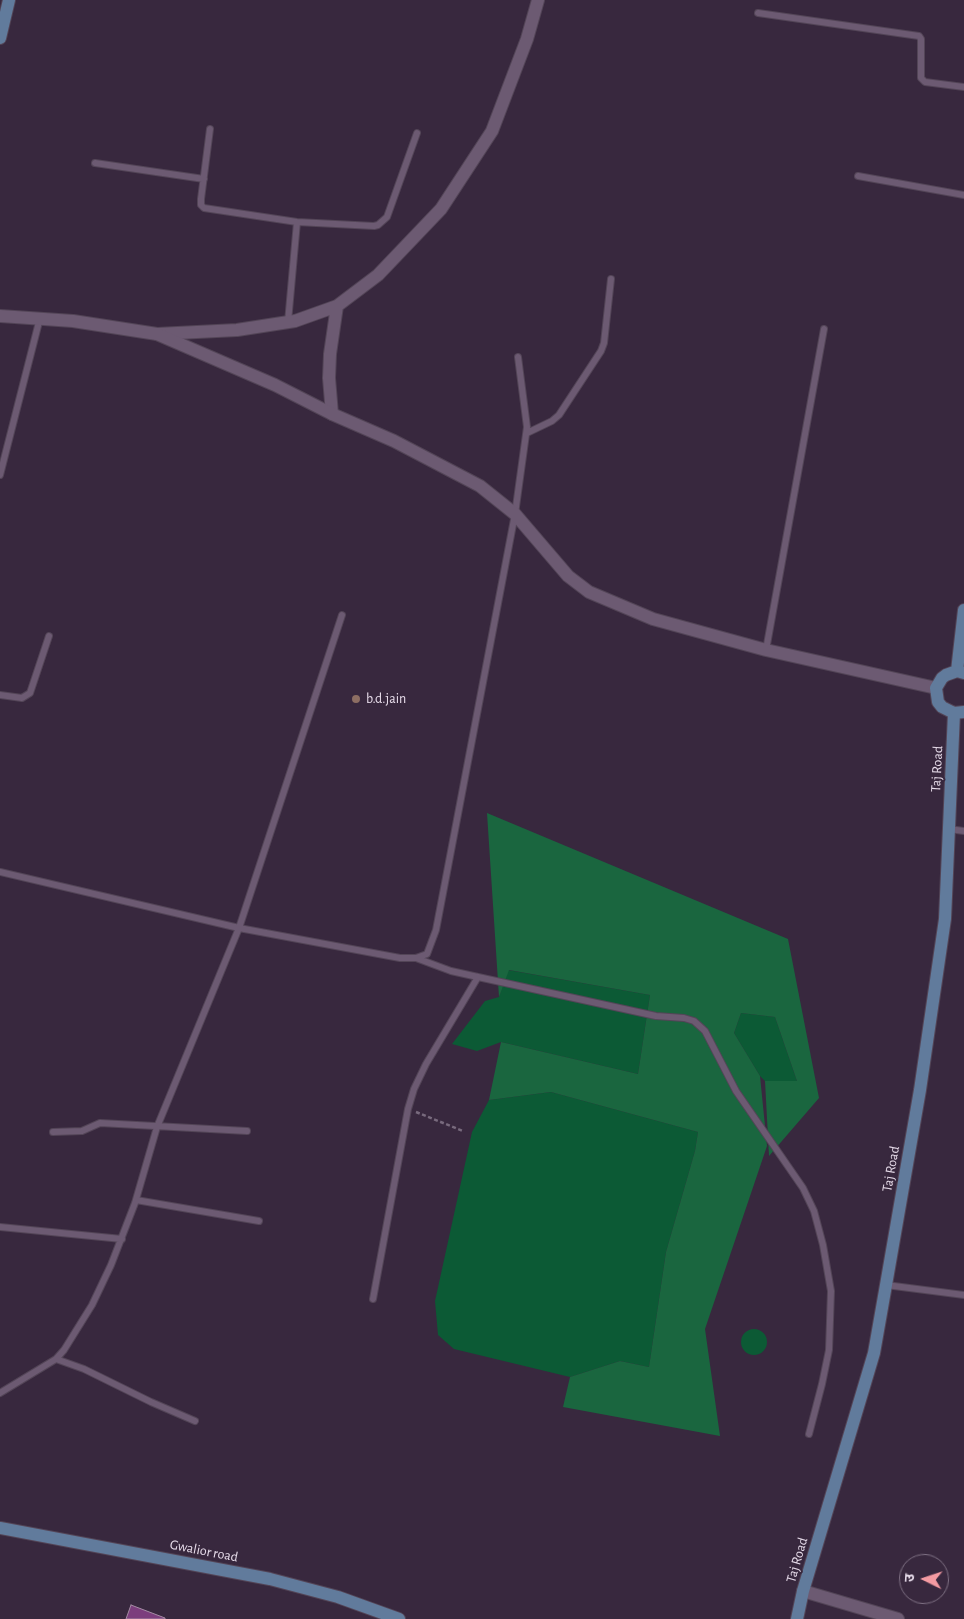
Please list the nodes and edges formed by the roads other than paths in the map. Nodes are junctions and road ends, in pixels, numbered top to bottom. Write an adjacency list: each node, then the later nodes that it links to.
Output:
1 (9, 0): 4 (main road)
2 (538, 0): 14 (street)
3 (758, 13): 5 (lane)
4 (0, 38)
5 (964, 87)
6 (210, 129): 10 (lane)
7 (417, 133): 12 (lane)
8 (95, 163): 10 (lane)
9 (858, 176): 11 (lane)
10 (204, 179): 12 (lane)
11 (964, 195)
12 (297, 222): 17 (lane)
13 (611, 279): 22 (lane)
14 (337, 306): 17 (street); 21 (street)
15 (0, 316): 16 (street)
16 (40, 318): 19 (street); 23 (lane)
17 (288, 322): 19 (street)
18 (824, 329): 28 (lane)
19 (157, 334): 21 (street)
20 (518, 357): 22 (lane)
21 (332, 414): 24 (street)
22 (527, 433): 24 (lane)
23 (0, 475)
24 (515, 514): 28 (street); 37 (lane)
25 (964, 610): 29 (main road)
26 (342, 615): 36 (lane)
27 (49, 636): 31 (lane)
28 (766, 650): 30 (street)
29 (960, 672): 30 (main road)
30 (936, 688): 32 (main road)
31 (0, 695)
32 (959, 712): 33 (main road, Taj Road)
33 (949, 829): 34 (lane); 46 (main road, Taj Road)
34 (964, 831)
35 (0, 872): 36 (lane)
36 (239, 928): 37 (lane); 39 (lane)
37 (416, 958): 38 (lane)
38 (478, 977): 48 (lane); 52 (lane)
39 (157, 1127): 40 (lane); 41 (lane); 42 (lane)
40 (247, 1131)
41 (53, 1132)
42 (136, 1200): 43 (lane); 45 (lane)
43 (259, 1221)
44 (0, 1228): 45 (lane)
45 (122, 1239): 49 (lane)
46 (886, 1285): 47 (lane); 54 (main road, Taj Road)
47 (964, 1294)
48 (373, 1299)
49 (56, 1359): 50 (lane); 51 (lane)
50 (0, 1393)
51 (195, 1421)
52 (809, 1434)
53 (0, 1528): 55 (main road, Gwalior road)
54 (803, 1591): 56 (main road, Taj Road); 57 (street)
55 (399, 1619)
56 (797, 1619)
57 (898, 1619)

